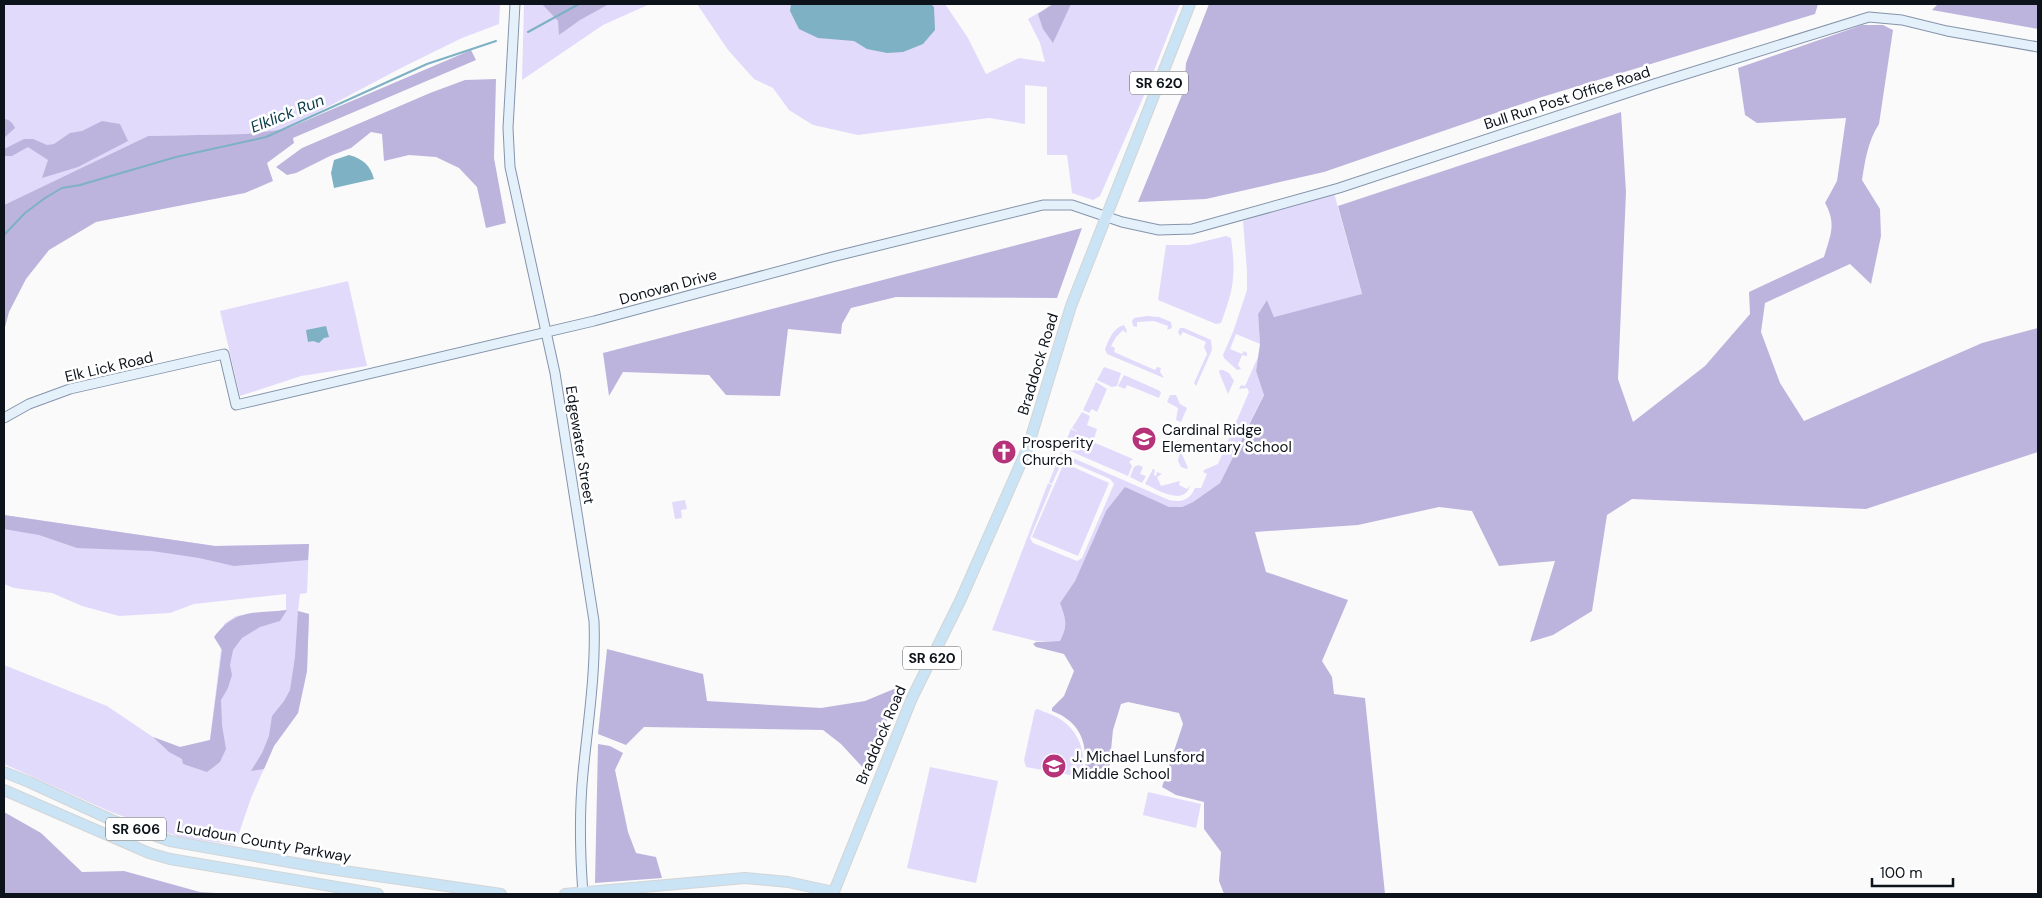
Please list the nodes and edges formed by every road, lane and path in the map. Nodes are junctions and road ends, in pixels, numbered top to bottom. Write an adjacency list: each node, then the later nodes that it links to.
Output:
1 (515, 4): 5 (street, Edgewater Street)
2 (1190, 4): 4 (main road, Braddock Road / SR 620)
3 (2038, 47): 4 (street, Bull Run Post Office Road)
4 (1105, 216): 5 (street, Donovan Drive); 11 (main road, Braddock Road / SR 620)
5 (546, 332): 6 (street, Donovan Drive); 10 (street, Edgewater Street)
6 (224, 354): 7 (street, Elk Lick Road)
7 (4, 418)
8 (4, 772): 13 (main road, Loudoun County Parkway / SR 606)
9 (4, 790): 12 (main road, SR 606)
10 (583, 893): 11 (main road); 14 (main road)
11 (833, 893)
12 (378, 894)
13 (501, 894)
14 (565, 894)

